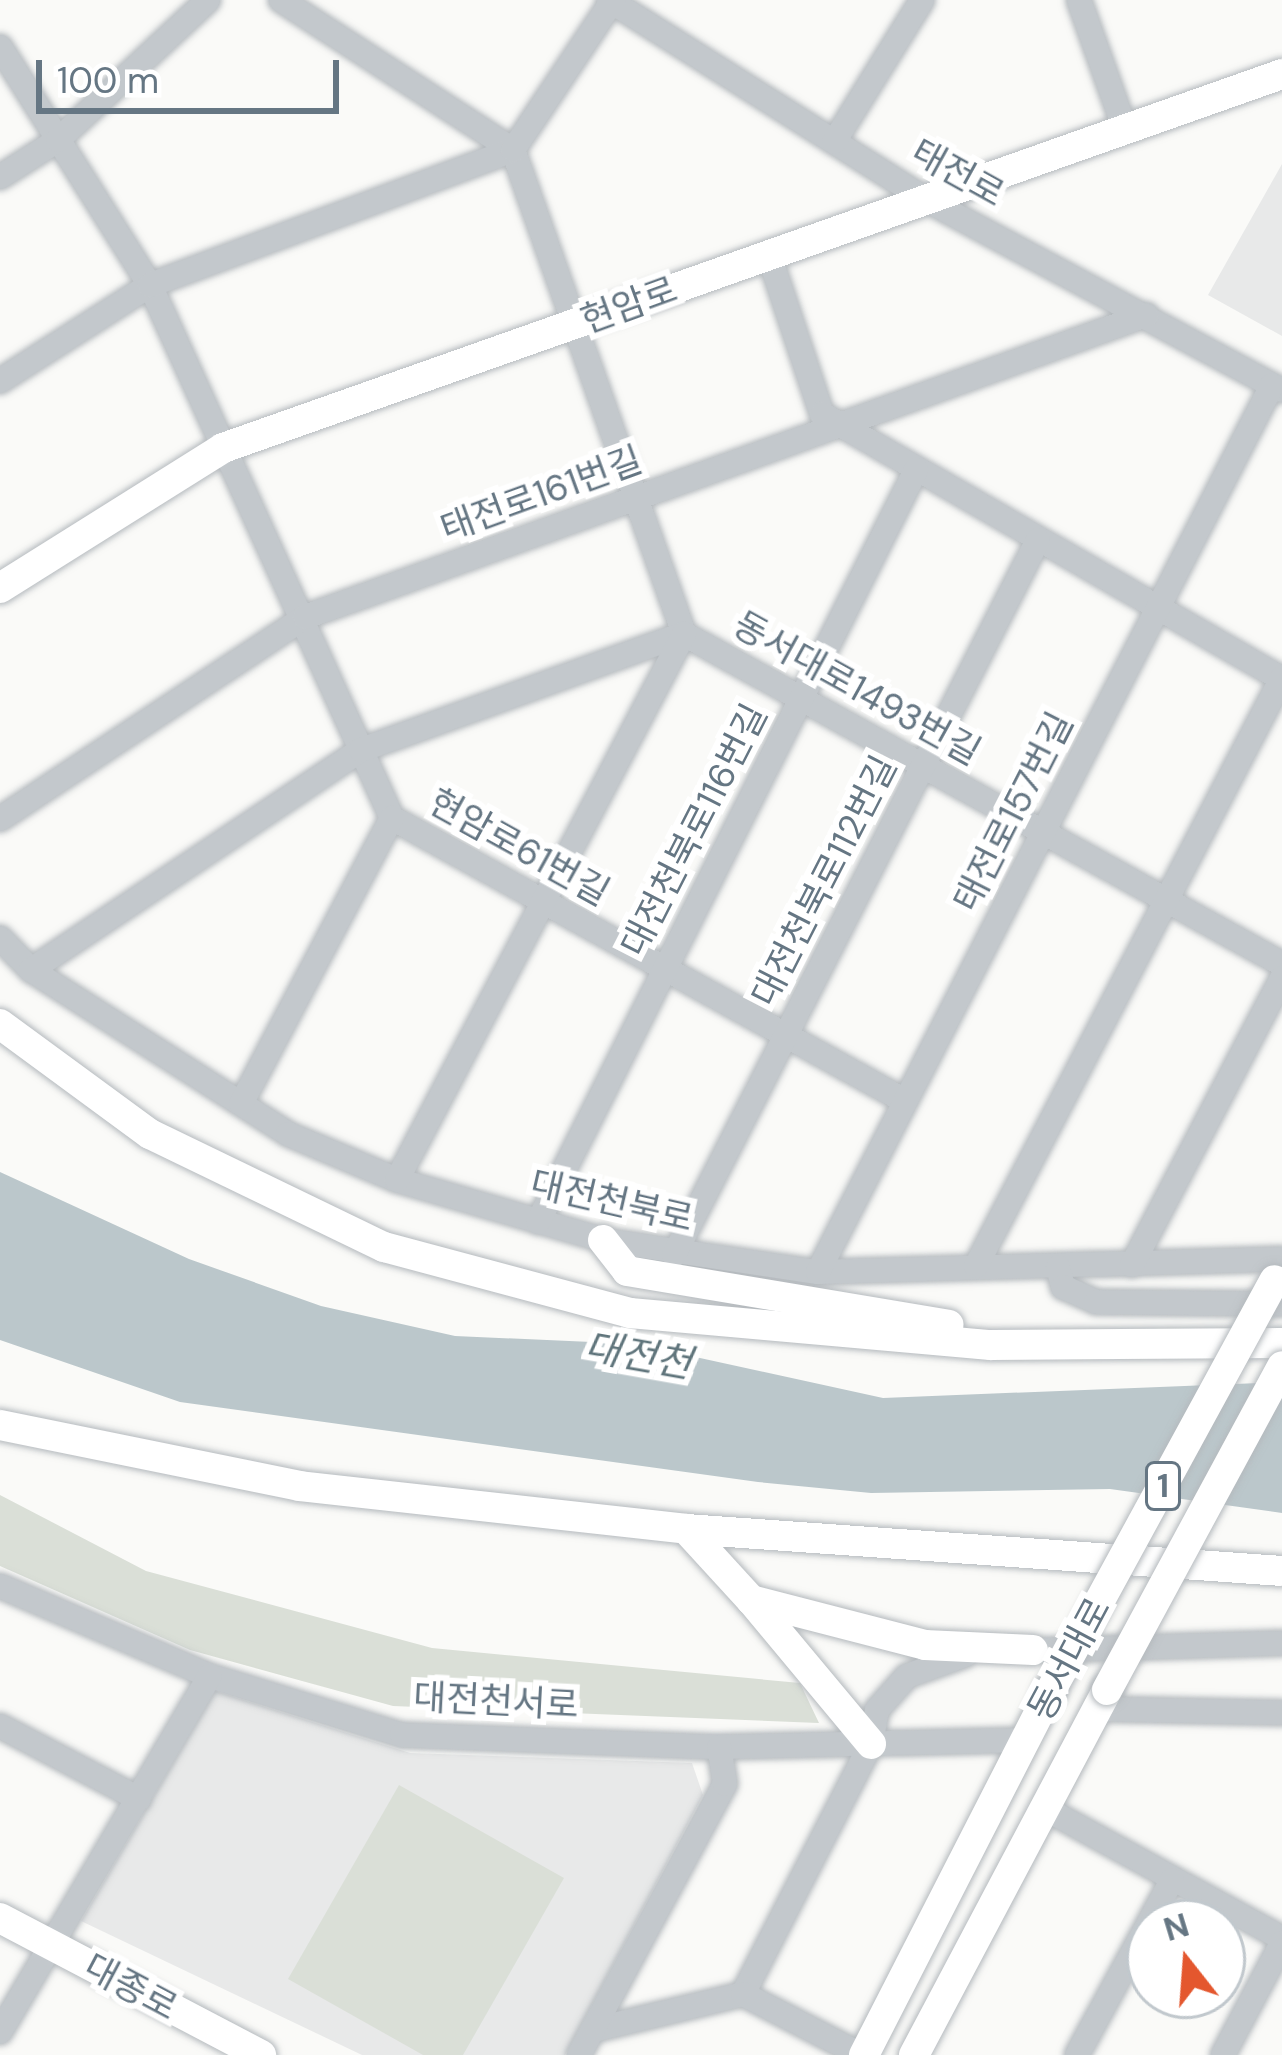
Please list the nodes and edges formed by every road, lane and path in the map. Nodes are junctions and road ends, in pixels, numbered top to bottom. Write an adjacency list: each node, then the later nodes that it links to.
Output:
1 (208, 0): 9 (street)
2 (281, 0): 11 (street)
3 (922, 0): 10 (street)
4 (1079, 0): 8 (street)
5 (611, 1): 10 (street, 태전로); 11 (street)
6 (0, 47): 9 (street, 현암로61번길)
7 (1282, 74): 8 (main road, 현암로)
8 (1125, 129): 13 (main road, 현암로)
9 (58, 140): 12 (street); 15 (street, 현암로61번길)
10 (834, 142): 13 (street, 태전로)
11 (513, 151): 15 (street); 17 (street, 동서대로1493번길)
12 (0, 177)
13 (925, 199): 14 (main road, 현암로); 16 (street, 태전로)
14 (769, 255): 17 (main road, 현암로); 20 (street)
15 (150, 285): 18 (street); 21 (street, 현암로61번길)
16 (1145, 315): 19 (street, 태전로); 20 (street, 태전로161번길)
17 (576, 324): 21 (main road, 현암로); 23 (street, 동서대로1493번길)
18 (0, 381)
19 (1277, 388): 26 (street, 태전로157번길)
20 (840, 425): 22 (street); 23 (street, 태전로161번길)
21 (223, 448): 25 (main road, 현암로); 27 (street, 현암로61번길)
22 (916, 470): 24 (street); 30 (street, 대전천북로116번길)
23 (639, 498): 27 (street, 태전로161번길); 28 (street, 동서대로1493번길)
24 (1038, 540): 26 (street); 32 (street, 대전천북로112번길)
25 (0, 588)
26 (1157, 608): 29 (street); 35 (street, 태전로157번길)
27 (305, 617): 31 (street, 현암로61번길); 34 (street, 태전로161번길)
28 (684, 634): 30 (street, 동서대로1493번길); 31 (street); 37 (street)
29 (1282, 679): 36 (street)
30 (801, 698): 32 (street, 동서대로1493번길); 40 (street, 대전천북로116번길)
31 (362, 750): 33 (street, 현암로61번길); 41 (street)
32 (923, 766): 35 (street, 동서대로1493번길); 44 (street, 대전천북로112번길)
33 (392, 818): 37 (street, 현암로61번길); 46 (street)
34 (0, 819)
35 (1043, 832): 36 (street, 동서대로1493번길); 45 (street, 태전로157번길)
36 (1166, 900): 39 (street, 동서대로1493번길); 51 (street)
37 (543, 902): 40 (street, 현암로61번길); 47 (street)
38 (0, 938): 41 (street, 대전천북로)
39 (1282, 964)
40 (665, 969): 44 (street, 현암로61번길); 48 (street, 대전천북로116번길)
41 (31, 970): 46 (street, 대전천북로)
42 (1282, 978): 52 (street)
43 (0, 1024): 57 (main road)
44 (786, 1035): 45 (street, 현암로61번길); 50 (street, 대전천북로112번길)
45 (905, 1101): 54 (street, 태전로157번길)
46 (241, 1104): 47 (street, 대전천북로)
47 (397, 1180): 48 (street, 대전천북로)
48 (538, 1222): 49 (street, 대전천북로)
49 (602, 1240): 50 (street, 대전천북로); 57 (main road)
50 (674, 1255): 54 (street, 대전천북로)
51 (976, 1265): 53 (street, 대전천북로); 54 (street, 대전천북로)
52 (1132, 1265): 53 (street, 대전천북로); 55 (street, 대전천북로)
53 (1058, 1268): 55 (street)
54 (818, 1272)
55 (1280, 1277): 70 (main road, 동서대로 / 1, bridge)
56 (1282, 1343): 57 (main road)
57 (1104, 1347)
58 (1282, 1366): 67 (main road, 동서대로 / 1, bridge)
59 (0, 1425): 60 (main road)
60 (686, 1529): 61 (main road); 63 (main road)
61 (1282, 1570)
62 (0, 1586): 66 (street, 대전천서로)
63 (751, 1600): 65 (main road); 71 (main road)
64 (1282, 1643): 65 (street)
65 (1033, 1649): 71 (street)
66 (210, 1676): 72 (street, 대전천서로); 73 (street)
67 (1103, 1700): 68 (street); 74 (main road, 동서대로 / 1)
68 (1282, 1713)
69 (0, 1726): 73 (street)
70 (1025, 1740): 71 (street, 대전천서로); 86 (main road, 동서대로 / 1)
71 (871, 1744): 72 (street, 대전천서로); 80 (street)
72 (719, 1747): 81 (street)
73 (139, 1799): 79 (street)
74 (1046, 1809): 75 (street); 87 (main road, 동서대로 / 1)
75 (1172, 1880): 78 (street); 88 (street)
76 (0, 1918): 79 (main road, 대종로)
77 (0, 1938): 79 (main road, 대종로)
78 (1282, 1941): 89 (street)
79 (50, 1954): 82 (street); 83 (main road, 대종로); 84 (main road, 대종로)
80 (743, 1994): 81 (street); 86 (street, 동서대로)
81 (593, 2030): 85 (street)
82 (0, 2032)
83 (224, 2055)
84 (261, 2055)
85 (579, 2055)
86 (862, 2055)
87 (914, 2055)
88 (1077, 2055)
89 (1223, 2055)

